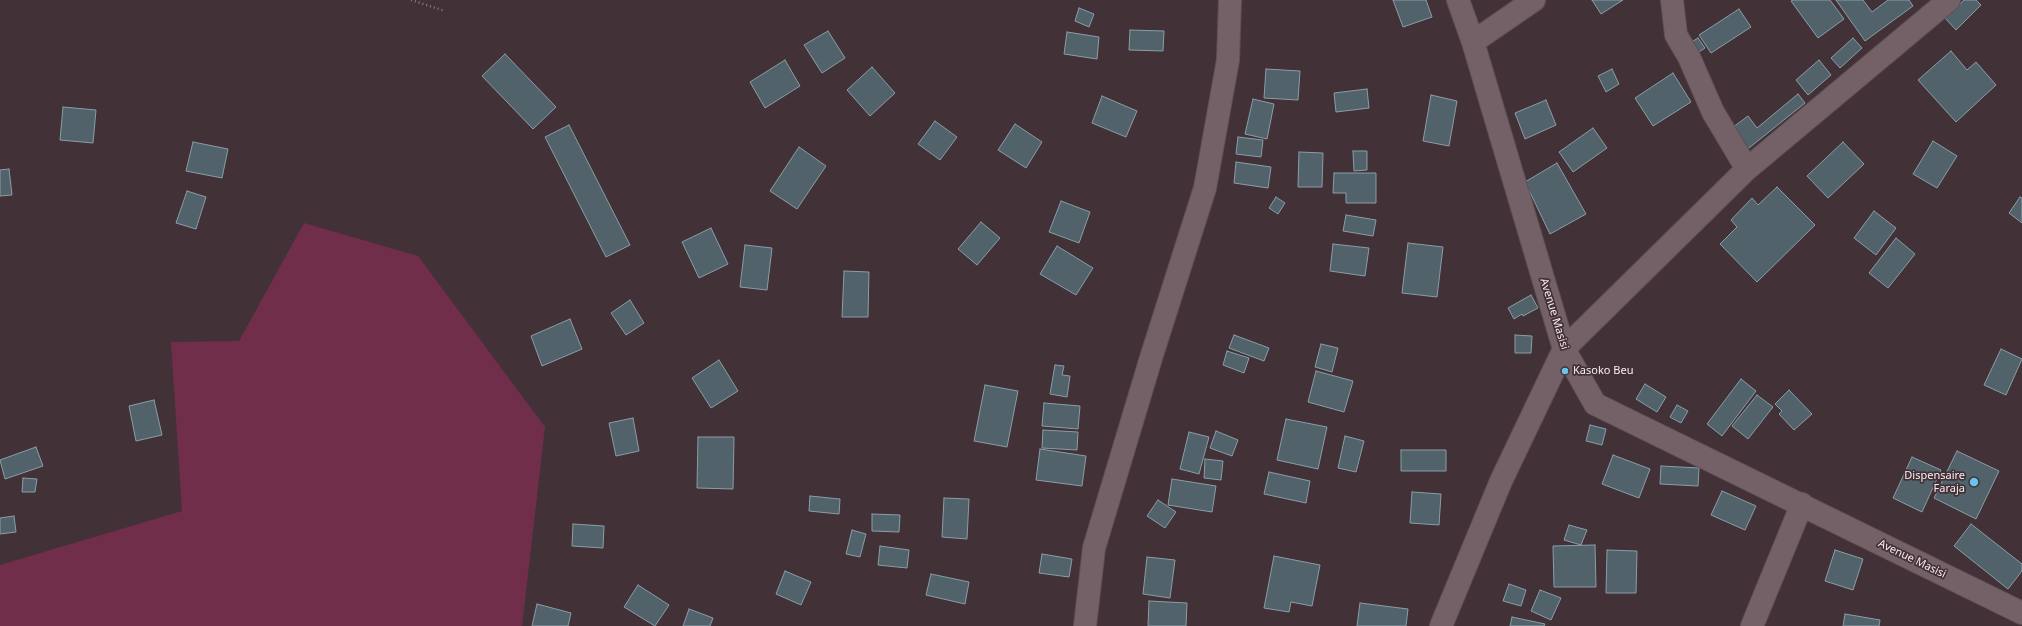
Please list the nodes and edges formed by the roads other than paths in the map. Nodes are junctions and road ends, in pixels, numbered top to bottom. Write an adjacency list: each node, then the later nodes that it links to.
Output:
1 (1230, 0): 11 (street)
2 (1458, 0): 6 (street, Avenue Masisi)
3 (1534, 0): 6 (street)
4 (1672, 0): 7 (street)
5 (1949, 0): 7 (street)
6 (1473, 42): 8 (street, Avenue Masisi)
7 (1747, 170): 8 (street)
8 (1564, 349): 9 (street, Avenue Masisi); 12 (street)
9 (1802, 504): 10 (street, Avenue Masisi); 13 (street)
10 (2022, 613)
11 (1085, 626)
12 (1442, 626)
13 (1752, 626)

